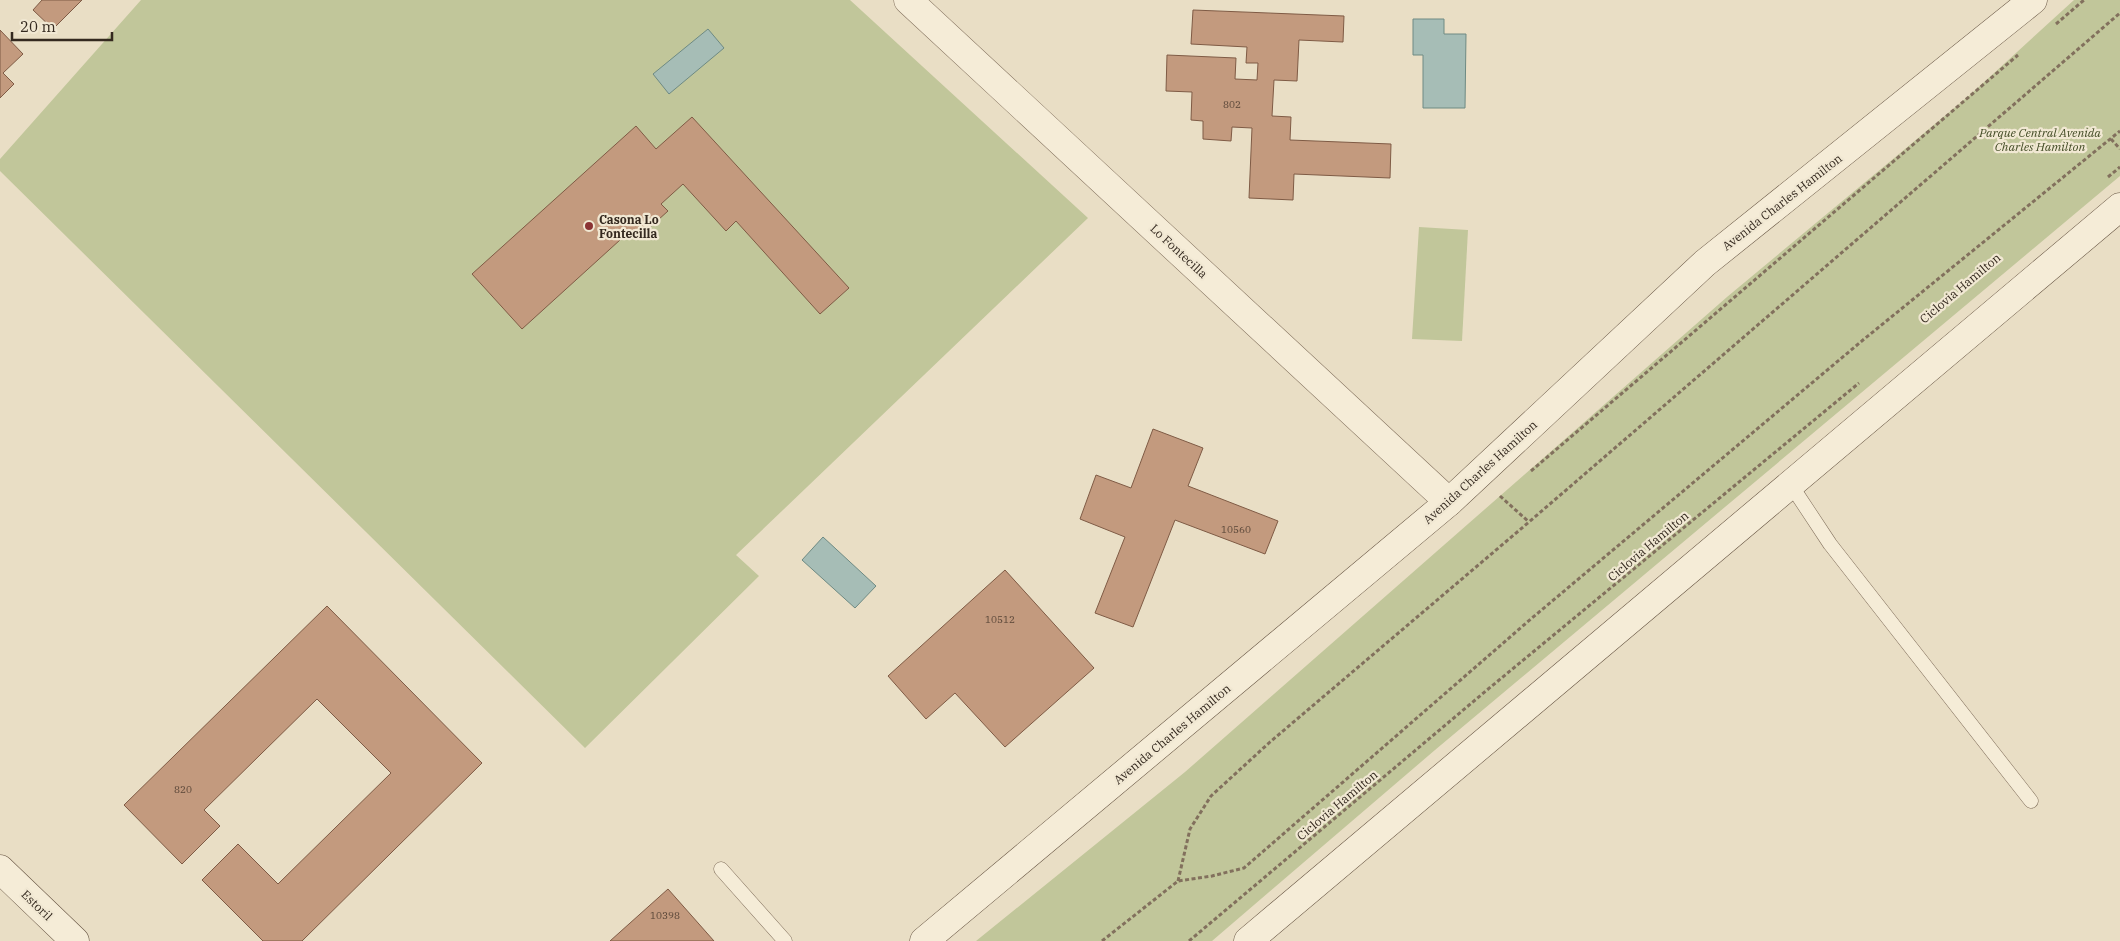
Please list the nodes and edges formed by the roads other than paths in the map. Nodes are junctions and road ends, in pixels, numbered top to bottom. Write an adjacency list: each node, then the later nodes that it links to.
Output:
1 (908, 0): 5 (main road, Lo Fontecilla)
2 (2033, 0): 5 (main road, Avenida Charles Hamilton)
3 (2120, 207): 4 (main road)
4 (1791, 485): 6 (lane); 12 (main road)
5 (1450, 502): 11 (main road, Avenida Charles Hamilton)
6 (2031, 801)
7 (0, 869): 9 (main road, Estoril)
8 (721, 869): 10 (lane)
9 (75, 941)
10 (785, 941)
11 (924, 941)
12 (1248, 941)

